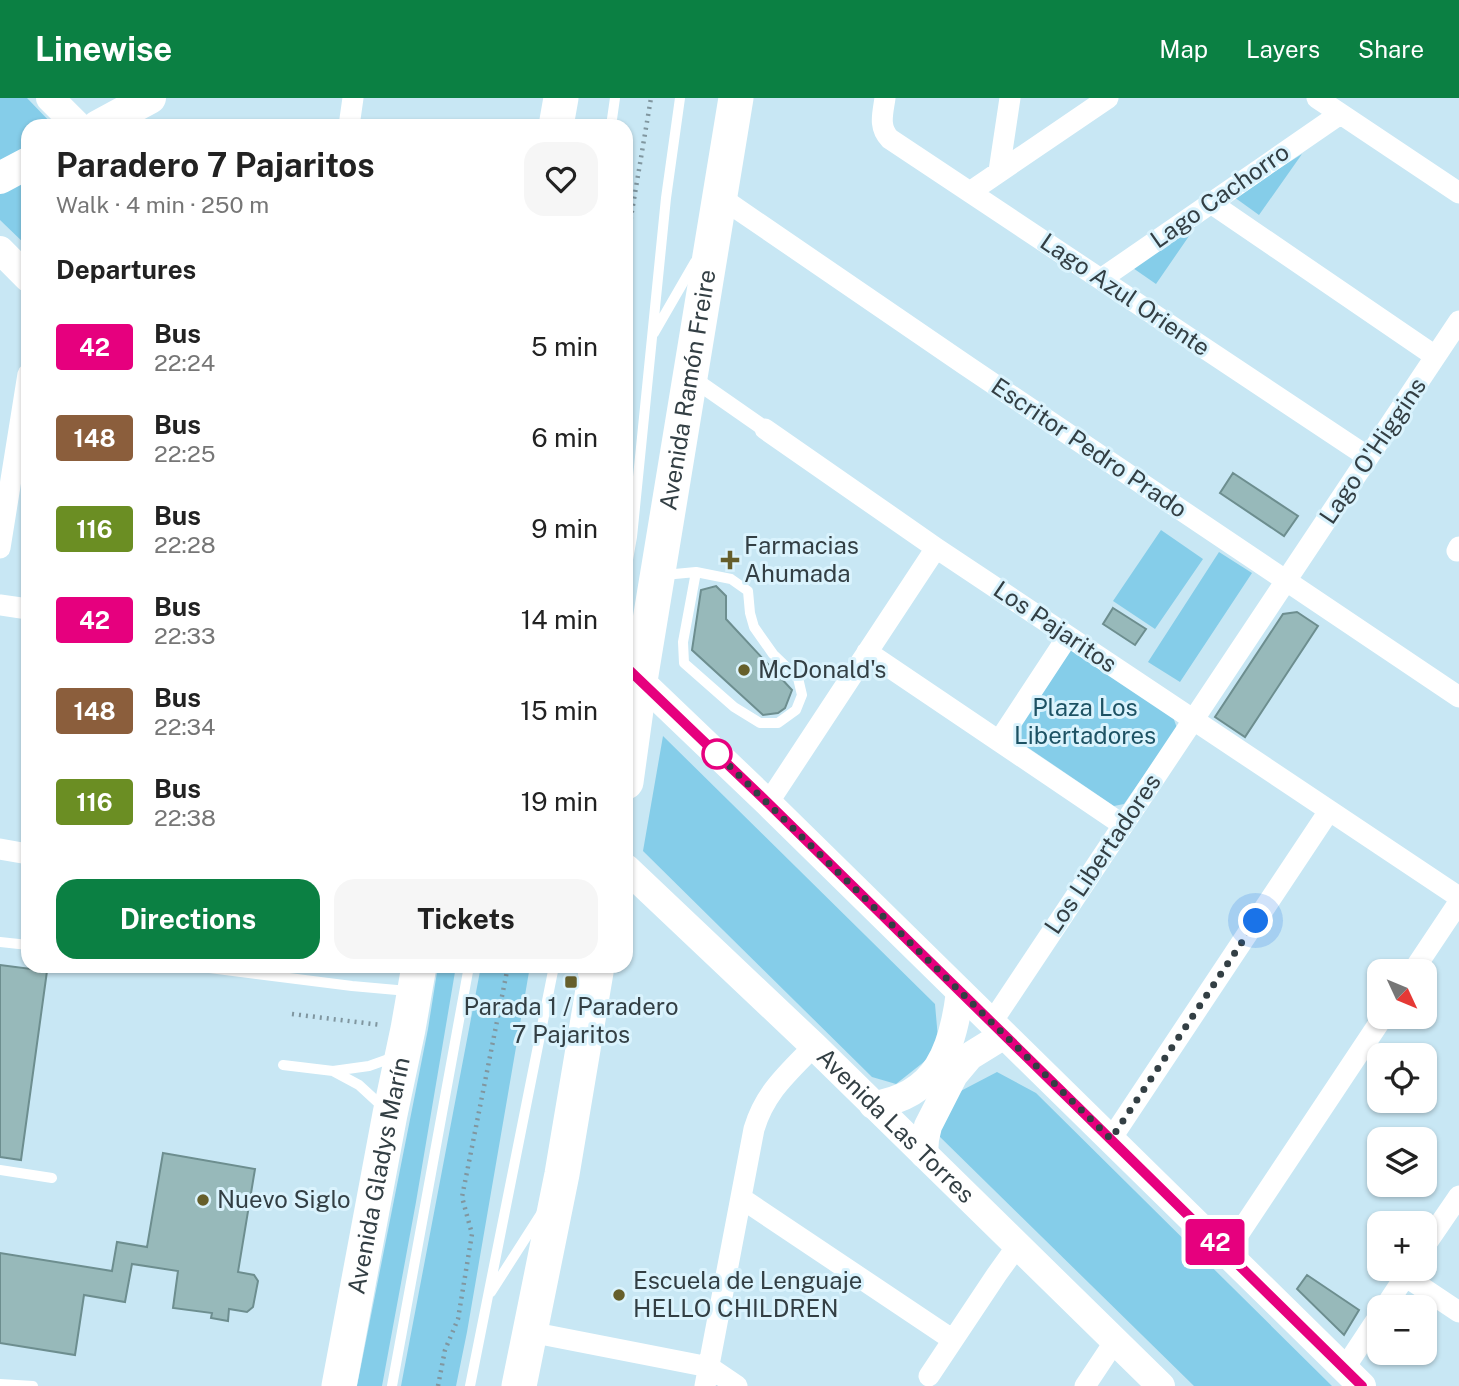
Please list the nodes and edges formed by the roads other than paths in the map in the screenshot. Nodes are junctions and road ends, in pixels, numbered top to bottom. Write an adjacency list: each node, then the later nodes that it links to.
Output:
1 (50, 98): 13 (street)
2 (150, 98): 14 (main road)
3 (354, 98): 15 (street)
4 (561, 98): 16 (main road)
5 (615, 98): 17 (lane)
6 (680, 98): 29 (lane)
7 (736, 98): 24 (main road, Avenida Ramón Freire)
8 (885, 98): 21 (street, Lago Azul Oriente)
9 (1010, 98): 19 (street)
10 (1108, 98): 19 (street)
11 (1317, 98): 12 (street)
12 (1340, 114): 22 (street); 23 (street, Lago Cachorro)
13 (71, 119)
14 (111, 119)
15 (350, 119)
16 (557, 119)
17 (612, 119)
18 (21, 167): 20 (main road)
19 (999, 171): 21 (street)
20 (0, 178)
21 (970, 192): 27 (street, Lago Azul Oriente)
22 (1459, 193)
23 (1211, 203): 27 (street, Lago Cachorro); 30 (street)
24 (718, 212): 29 (lane); 31 (main road, Avenida Ramón Freire); 41 (street, Escritor Pedro Prado)
25 (0, 250): 26 (street)
26 (21, 271)
27 (1101, 279): 34 (street, Lago Azul Oriente)
28 (1459, 321): 30 (street, Lago O'Higgins)
29 (652, 335): 35 (lane)
30 (1436, 356): 34 (street, Lago O'Higgins)
31 (689, 376): 33 (street, Los Pajaritos); 40 (main road, Avenida Ramón Freire)
32 (21, 418): 37 (street)
33 (765, 429): 38 (street, Los Pajaritos)
34 (1368, 457): 41 (street, Lago O'Higgins)
35 (633, 527)
36 (633, 541): 40 (lane)
37 (0, 548)
38 (936, 548): 44 (street, Los Pajaritos); 45 (street)
39 (696, 572): 39 (lane); 40 (lane)
40 (642, 573): 46 (main road, Avenida Ramón Freire)
41 (1286, 581): 47 (street, Escritor Pedro Prado); 48 (street, Los Libertadores)
42 (0, 604): 43 (street)
43 (21, 608)
44 (1068, 636): 48 (street, Los Pajaritos); 49 (street)
45 (867, 652): 49 (street); 50 (street)
46 (633, 674): 50 (street)
47 (1459, 697)
48 (1193, 720): 51 (street, Los Pajaritos); 52 (street, Los Libertadores)
49 (999, 741): 52 (street)
50 (768, 803): 65 (street)
51 (1329, 811): 56 (street, Los Pajaritos); 74 (street)
52 (1123, 825): 66 (street, Los Libertadores)
53 (0, 849): 54 (street)
54 (21, 853)
55 (633, 875): 69 (street, Avenida Las Torres)
56 (1459, 900): 59 (street)
57 (0, 942): 58 (lane)
58 (21, 944)
59 (1421, 959)
60 (249, 973): 64 (lane)
61 (468, 973): 97 (lane)
62 (553, 973): 85 (lane)
63 (596, 973): 77 (main road)
64 (417, 979): 68 (main road, Avenida Gladys Marín)
65 (960, 992): 66 (street); 72 (street)
66 (998, 1029): 74 (street); 75 (street)
67 (1375, 1029): 83 (street)
68 (405, 1041): 71 (lane); 73 (main road, Avenida Gladys Marín)
69 (814, 1046): 72 (street, Avenida Las Torres); 80 (street)
70 (283, 1065): 71 (lane)
71 (333, 1071): 73 (lane)
72 (873, 1105): 75 (street, Avenida Las Torres)
73 (390, 1114): 96 (main road, Avenida Gladys Marín)
74 (1111, 1139): 83 (street)
75 (924, 1154): 82 (street, Avenida Las Torres)
76 (0, 1170): 78 (lane)
77 (562, 1174): 85 (lane); 87 (main road)
78 (52, 1178)
79 (1459, 1196): 81 (street)
80 (741, 1198): 88 (street); 91 (street)
81 (1437, 1228)
82 (1017, 1246): 88 (street); 89 (street, Avenida Las Torres)
83 (1226, 1253): 93 (street)
84 (1419, 1281): 86 (street)
85 (488, 1297): 98 (lane)
86 (1459, 1312)
87 (530, 1332): 91 (street); 99 (main road)
88 (953, 1340): 92 (street)
89 (1115, 1342): 101 (street); 102 (street, Avenida Las Torres)
90 (1367, 1344): 93 (street)
91 (707, 1376): 100 (street)
92 (929, 1376)
93 (1353, 1377)
94 (0, 1384): 95 (lane)
95 (33, 1386)
96 (340, 1386)
97 (392, 1386)
98 (470, 1386)
99 (519, 1386)
100 (737, 1386)
101 (1085, 1386)
102 (1161, 1386)

